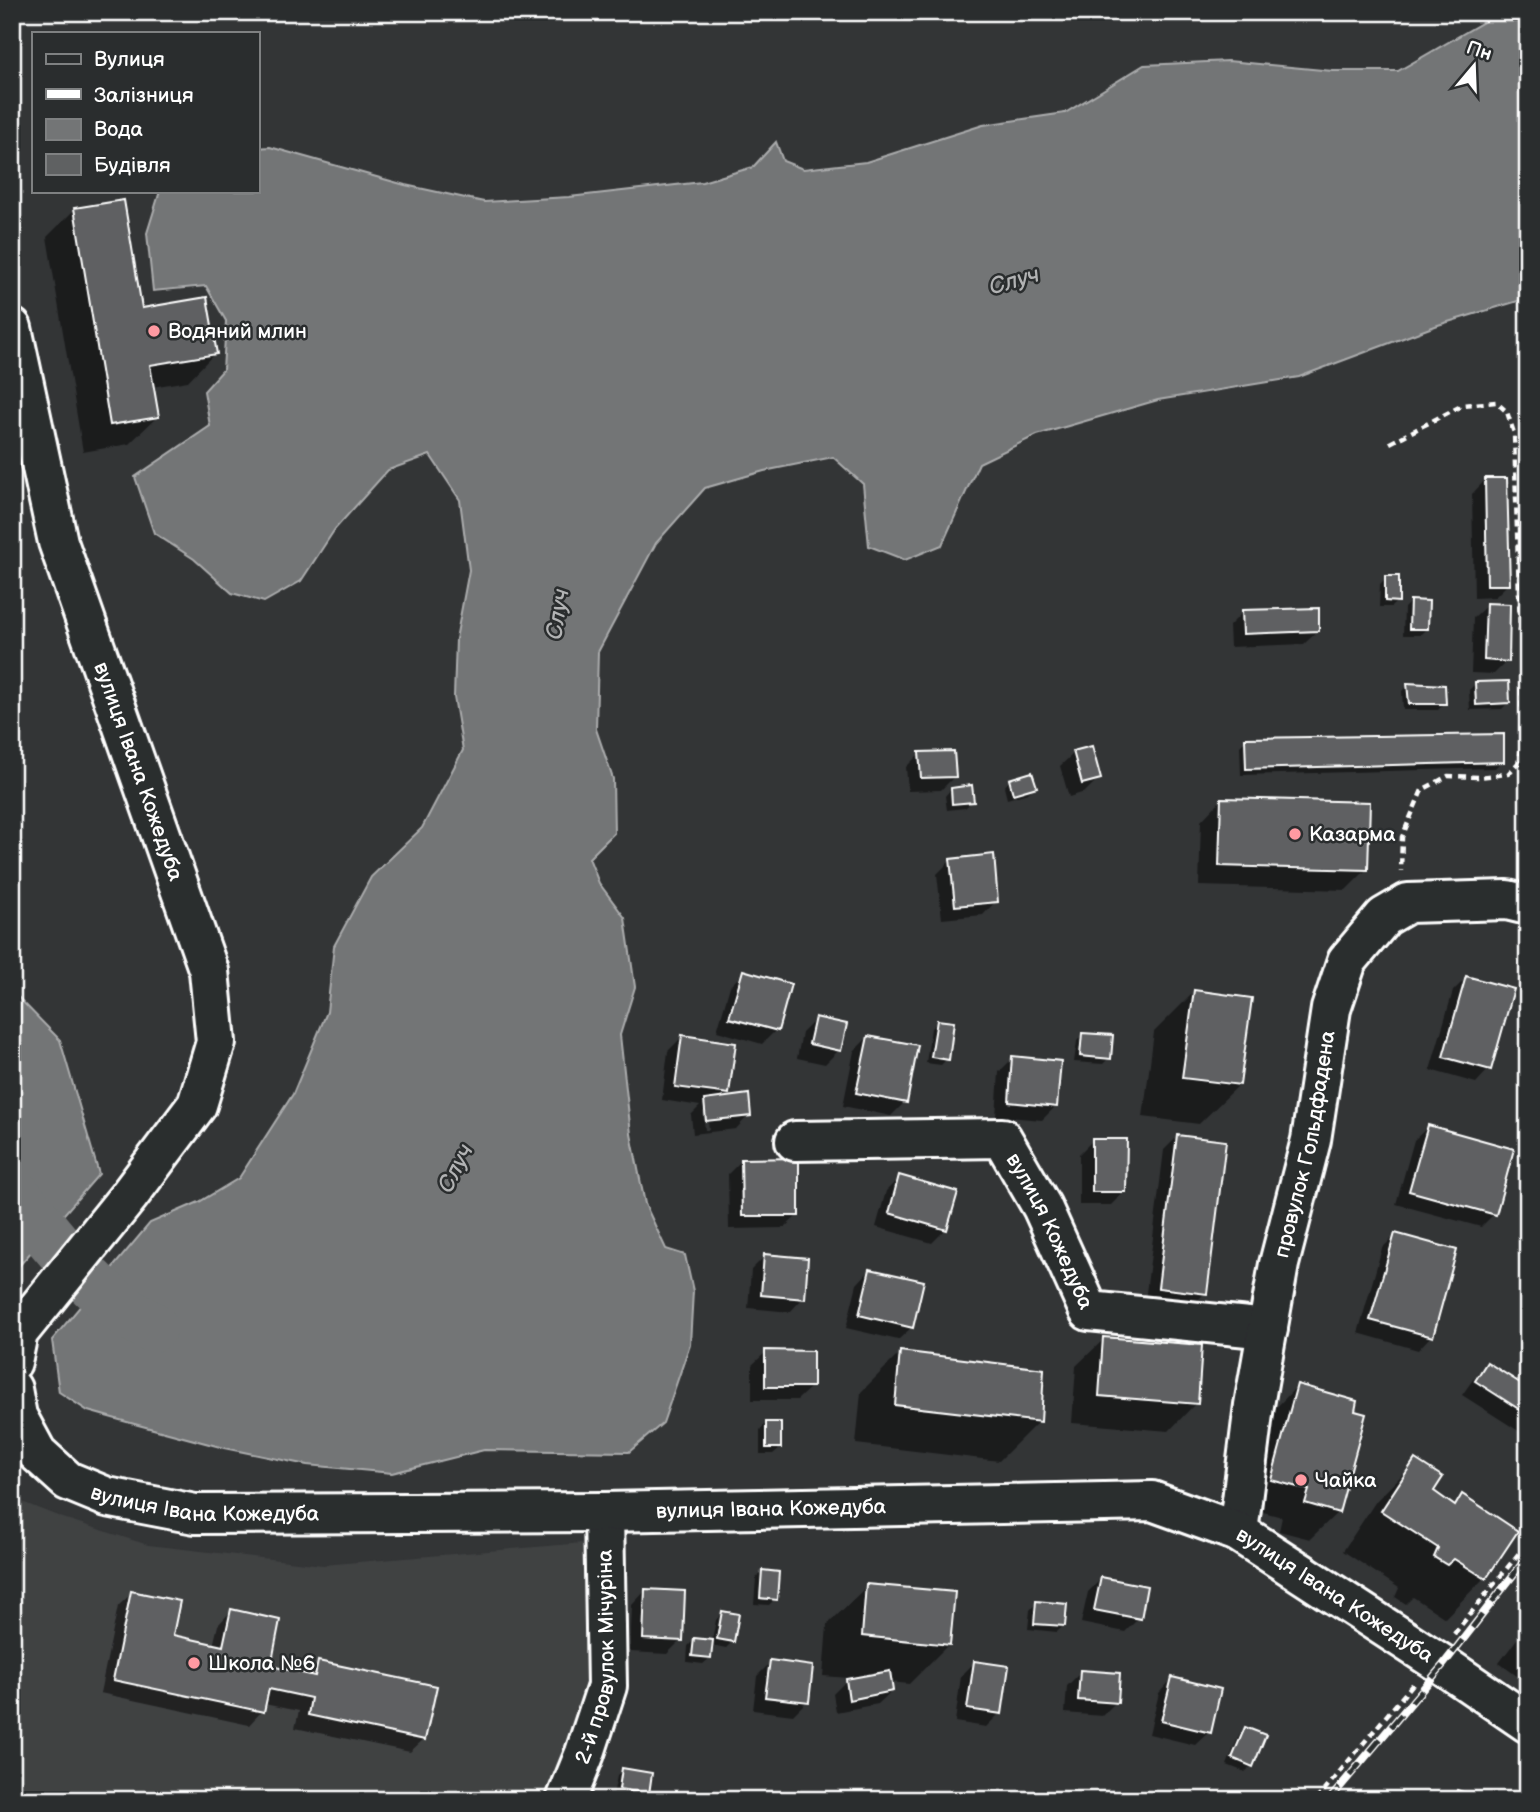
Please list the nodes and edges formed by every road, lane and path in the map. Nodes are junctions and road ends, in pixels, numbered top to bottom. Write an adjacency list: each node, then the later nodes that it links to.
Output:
1 (12, 328): 7 (main road, вулиця Івана Кожедуба)
2 (1390, 443): 3 (path)
3 (1408, 903): 4 (main road); 6 (main road, провулок Гольдфадена)
4 (1528, 905)
5 (795, 1141): 6 (main road, вулиця Кожедуба)
6 (1268, 1329): 10 (main road, провулок Гольдфадена)
7 (15, 1348)
8 (12, 1389): 9 (main road, вулиця Івана Кожедуба)
9 (604, 1512): 10 (main road, вулиця Івана Кожедуба); 12 (main road, 2-й провулок Мічуріна)
10 (1238, 1532): 11 (main road, вулиця Івана Кожедуба)
11 (1528, 1723)
12 (566, 1800)

